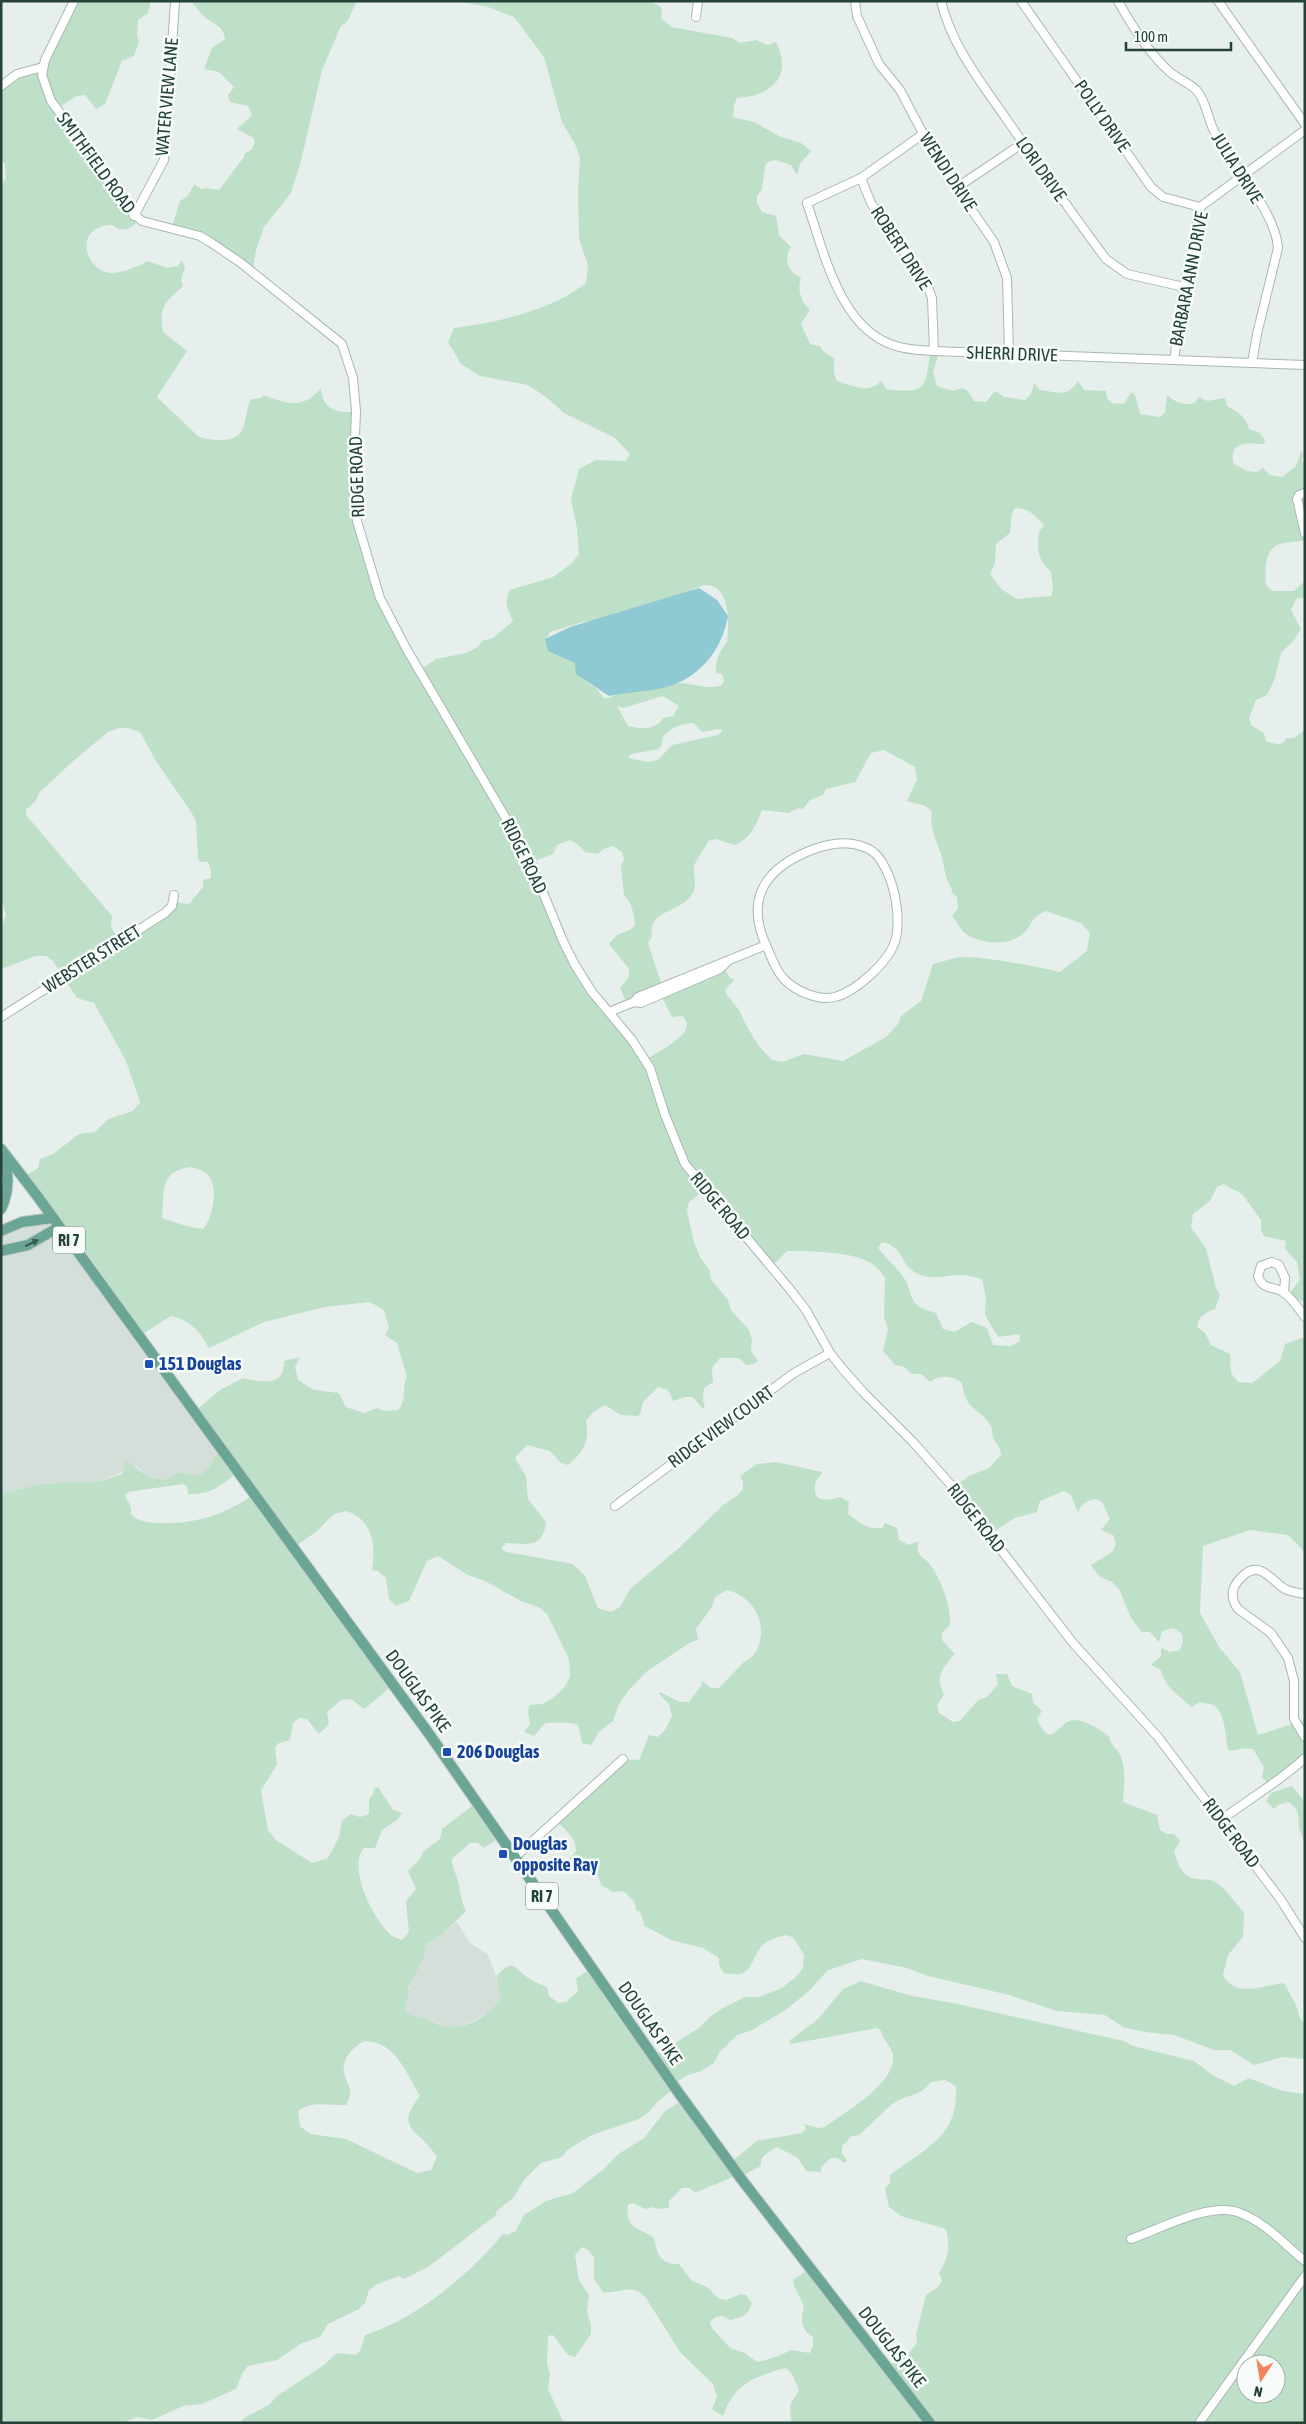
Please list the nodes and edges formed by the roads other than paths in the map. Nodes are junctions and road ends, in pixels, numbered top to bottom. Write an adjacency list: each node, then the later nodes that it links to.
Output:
1 (74, 1): 10 (street)
2 (698, 1): 9 (street)
3 (855, 1): 14 (street, WENDI DRIVE)
4 (941, 1): 15 (street, LORI DRIVE)
5 (1021, 1): 19 (street, POLLY DRIVE)
6 (1118, 1): 16 (street, JULIA DRIVE)
7 (1218, 1): 12 (street)
8 (174, 2): 20 (street, WATER VIEW LANE)
9 (696, 17)
10 (43, 67): 11 (street); 20 (street, SMITHFIELD ROAD)
11 (1, 86)
12 (1305, 124)
13 (1305, 130): 16 (street, BARBARA ANN DRIVE)
14 (923, 134): 17 (street); 18 (street, WENDI DRIVE)
15 (1023, 143): 18 (street); 21 (street, LORI DRIVE)
16 (1242, 176): 19 (street, BARBARA ANN DRIVE); 25 (street, JULIA DRIVE)
17 (861, 178): 22 (street, ROBERT DRIVE); 22 (street, SHERRI DRIVE)
18 (956, 188): 23 (street, WENDI DRIVE)
19 (1200, 207): 21 (street, BARBARA ANN DRIVE)
20 (134, 216): 26 (street, SMITHFIELD ROAD)
21 (1184, 287): 24 (street, BARBARA ANN DRIVE)
22 (934, 351): 23 (street, SHERRI DRIVE)
23 (1009, 353): 24 (street, SHERRI DRIVE)
24 (1174, 360): 25 (street, SHERRI DRIVE)
25 (1252, 363): 27 (street, SHERRI DRIVE)
26 (349, 364): 32 (street, RIDGE ROAD)
27 (1305, 364)
28 (1305, 493): 29 (street)
29 (1305, 532)
30 (174, 895): 33 (street, WEBSTER STREET)
31 (766, 945): 31 (street); 32 (street)
32 (609, 1012): 43 (street, RIDGE ROAD)
33 (1, 1016)
34 (1, 1149): 37 (main road, DOUGLAS PIKE / RI 7)
35 (1, 1154): 36 (main road)
36 (1, 1209)
37 (52, 1218): 38 (main road, DOUGLAS PIKE / RI 7); 39 (main road)
38 (59, 1227): 40 (main road, one-way to 38); 50 (main road, DOUGLAS PIKE / RI 7)
39 (1, 1231)
40 (1, 1251)
41 (1284, 1293): 42 (street)
42 (1305, 1317)
43 (830, 1353): 44 (street, RIDGE VIEW COURT); 49 (street, RIDGE ROAD)
44 (615, 1506)
45 (1305, 1594): 46 (street)
46 (1305, 1737)
47 (1305, 1758): 49 (street)
48 (623, 1759): 50 (street)
49 (1221, 1820): 51 (street, RIDGE ROAD)
50 (514, 1858): 55 (main road, DOUGLAS PIKE / RI 7)
51 (1305, 1938)
52 (1131, 2239): 53 (street)
53 (1305, 2261)
54 (1305, 2276): 56 (street)
55 (930, 2423)
56 (1199, 2423)

